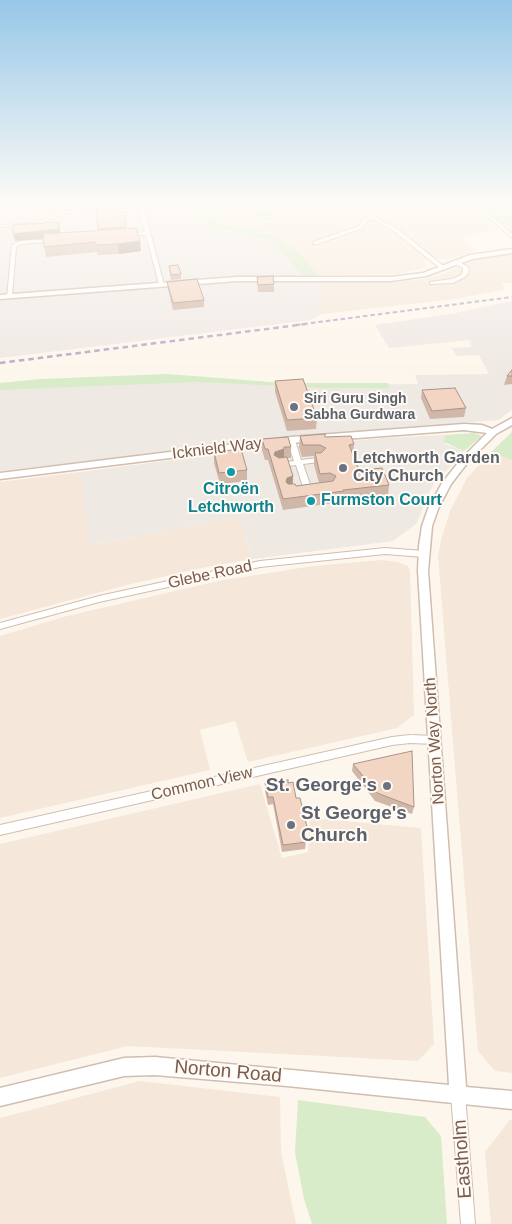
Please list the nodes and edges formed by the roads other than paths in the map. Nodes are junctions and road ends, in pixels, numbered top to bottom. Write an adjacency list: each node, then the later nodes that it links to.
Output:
1 (13, 260): 9 (street)
2 (155, 260): 8 (street)
3 (433, 260): 6 (street)
4 (463, 260): 5 (street)
5 (456, 262): 6 (street); 7 (street)
6 (443, 268): 8 (street)
7 (432, 283)
8 (162, 284): 9 (street)
9 (9, 296): 10 (street)
10 (0, 297)
11 (512, 421): 12 (street, Norton Way North)
12 (493, 432): 13 (street, Icknield Way); 19 (street, Norton Way North)
13 (291, 440): 15 (street); 17 (street, Icknield Way)
14 (319, 460): 15 (street)
15 (299, 463): 16 (street); 18 (street)
16 (280, 464)
17 (0, 476)
18 (307, 490)
19 (424, 554): 20 (street, Glebe Road); 21 (street, Norton Way North)
20 (0, 626)
21 (434, 740): 22 (street, Common View); 23 (street, Norton Way North)
22 (0, 830)
23 (458, 1094): 24 (street, Norton Road); 25 (street, Norton Road); 26 (street, Eastholm)
24 (0, 1097)
25 (512, 1100)
26 (468, 1224)

